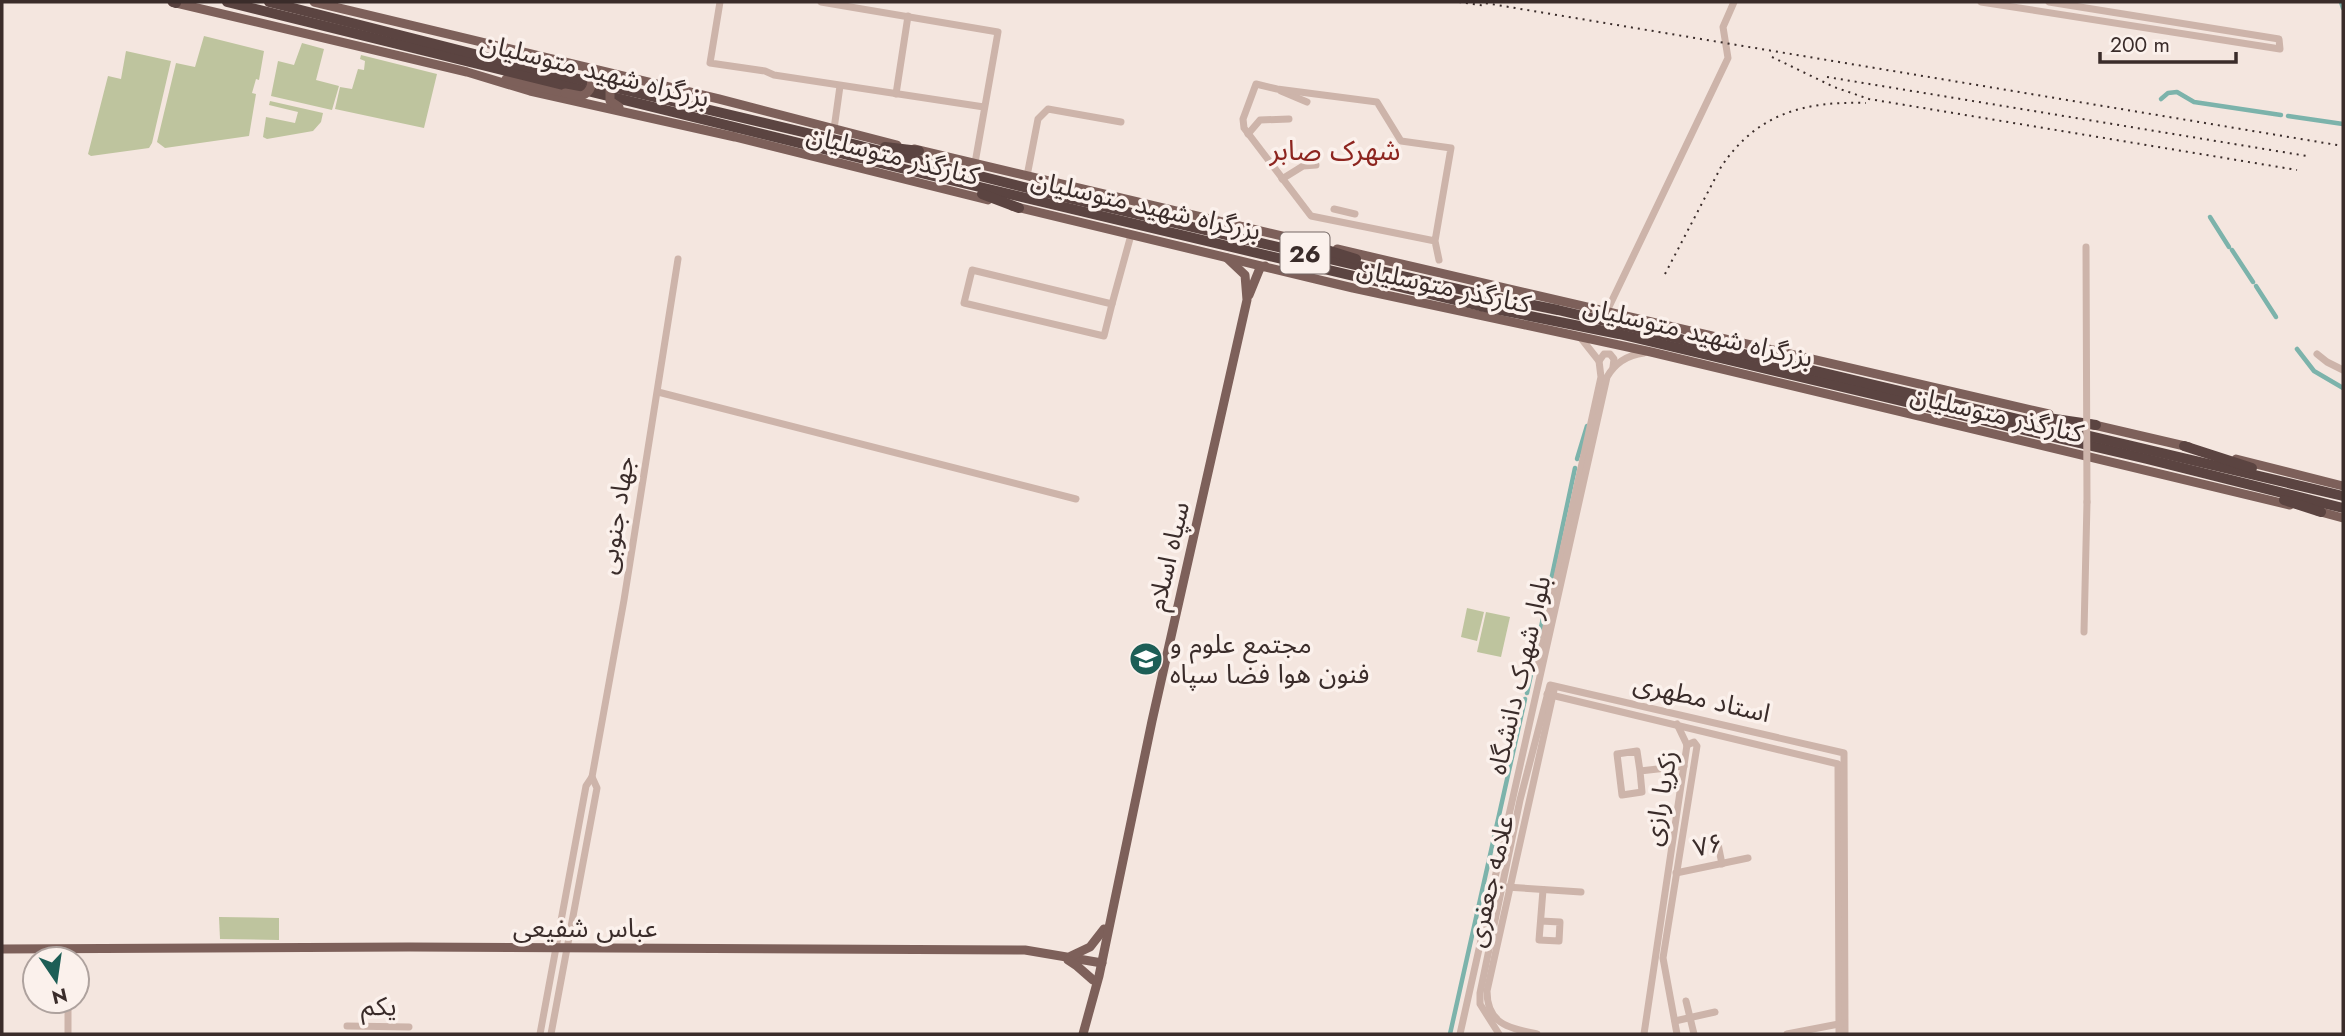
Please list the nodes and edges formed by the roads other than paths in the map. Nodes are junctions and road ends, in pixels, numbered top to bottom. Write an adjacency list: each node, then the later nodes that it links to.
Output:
1 (173, 2): 20 (main road, کنارگذر متوسلیان)
2 (227, 2): 36 (highway, بزرگراه شهید متوسلیان)
3 (269, 2): 12 (highway, بزرگراه شهید متوسلیان / 26)
4 (283, 2): 12 (highway)
5 (314, 2): 16 (main road, کنارگذر متوسلیان)
6 (720, 2): 21 (street)
7 (821, 2): 13 (street)
8 (1734, 2): 55 (street)
9 (1981, 2): 14 (street)
10 (2049, 2): 11 (street)
11 (2073, 6): 14 (street); 15 (street)
12 (302, 9): 32 (highway, بزرگراه شهید متوسلیان / 26)
13 (908, 16): 23 (street); 25 (street)
14 (2071, 16): 18 (street)
15 (2181, 23): 17 (street); 18 (street)
16 (438, 32): 20 (main road, bridge); 26 (main road, کنارگذر متوسلیان)
17 (2235, 32): 19 (street); 19 (street)
18 (2181, 33): 19 (street)
19 (2234, 42)
20 (467, 72): 31 (main road, کنارگذر متوسلیان)
21 (840, 86): 23 (street); 29 (street)
22 (1277, 89): 24 (street); 30 (street); 45 (street)
23 (896, 94): 25 (street)
24 (1307, 102)
25 (985, 107): 34 (street)
26 (791, 117): 29 (main road, کنارگذر متوسلیان); 31 (main road, bridge)
27 (1289, 119): 30 (street)
28 (1121, 122): 37 (street)
29 (834, 129): 33 (main road, کنارگذر متوسلیان)
30 (1248, 134): 38 (street)
31 (730, 135): 39 (main road, کنارگذر متوسلیان)
32 (845, 142): 33 (highway); 52 (highway, بزرگراه شهید متوسلیان / 26)
33 (919, 150): 34 (main road, کنارگذر متوسلیان)
34 (975, 163): 37 (main road, کنارگذر متوسلیان)
35 (1316, 165): 38 (street)
36 (925, 174): 39 (highway); 63 (highway, بزرگراه شهید متوسلیان)
37 (1027, 176): 46 (main road, کنارگذر متوسلیان)
38 (1282, 179): 43 (street)
39 (1019, 208): 44 (main road, کنارگذر متوسلیان)
40 (1334, 209): 41 (street)
41 (1343, 209): 42 (street); 43 (street)
42 (1355, 214)
43 (1342, 222): 45 (street)
44 (1130, 235): 48 (main road, کنارگذر متوسلیان); 54 (street)
45 (1435, 241): 50 (street)
46 (1311, 242): 52 (highway); 55 (main road, کنارگذر متوسلیان)
47 (2086, 247): 77 (street, bridge)
48 (1226, 257): 51 (main road, کنارگذر متوسلیان); 53 (main road, سپاه اسلام)
49 (678, 259): 64 (street, جهاد جنوبی)
50 (1439, 260)
51 (1265, 266): 53 (main road); 56 (main road, کنارگذر متوسلیان)
52 (1412, 278): 65 (highway, بزرگراه شهید متوسلیان / 26)
53 (1247, 300): 96 (main road, سپاه اسلام)
54 (1112, 304): 54 (street)
55 (1606, 313): 66 (main road, کنارگذر متوسلیان)
56 (1579, 336): 57 (main road, کنارگذر متوسلیان); 59 (street)
57 (1651, 352): 60 (street); 62 (main road, کنارگذر متوسلیان)
58 (2317, 354): 61 (street)
59 (1599, 361): 60 (street); 68 (street, بلوار شهرک دانشگاه)
60 (1613, 367): 68 (street, بلوار شهرک دانشگاه)
61 (2343, 370)
62 (1732, 371): 63 (main road); 75 (main road, کنارگذر متوسلیان)
63 (1849, 389): 69 (highway, بزرگراه شهید متوسلیان)
64 (657, 392): 73 (street); 100 (street, جهاد جنوبی)
65 (1976, 408): 66 (highway); 71 (highway, بزرگراه شهید متوسلیان / 26)
66 (2096, 425): 67 (main road, کنارگذر متوسلیان)
67 (2184, 446): 70 (main road, کنارگذر متوسلیان); 71 (highway)
68 (1585, 464): 123 (street, بلوار شهرک دانشگاه)
69 (2217, 477): 74 (highway, بزرگراه شهید متوسلیان); 75 (highway)
70 (2343, 486)
71 (2308, 488): 72 (highway, بزرگراه شهید متوسلیان / 26)
72 (2343, 496)
73 (1076, 499)
74 (2343, 508)
75 (2321, 512): 76 (main road, کنارگذر متوسلیان)
76 (2343, 518)
77 (2084, 632)
78 (1551, 690): 79 (street, استاد مطهری); 92 (street, استاد مطهری); 93 (street, علامه جعفری)
79 (1677, 724): 80 (street, استاد مطهری); 81 (street)
80 (1715, 733): 82 (street); 92 (street, استاد مطهری)
81 (1687, 745): 82 (street, زکریا رازی); 83 (street, زکریا رازی)
82 (1697, 746): 86 (street, زکریا رازی)
83 (1684, 766): 84 (street); 85 (street, زکریا رازی)
84 (1640, 771): 84 (street)
85 (1682, 780): 86 (street); 89 (street, زکریا رازی)
86 (1691, 782): 89 (street, زکریا رازی)
87 (1718, 844): 90 (street)
88 (1748, 858): 90 (street, ۷۶)
89 (1674, 862): 91 (street, زکریا رازی); 105 (street, زکریا رازی)
90 (1722, 864): 91 (street, ۷۶)
91 (1676, 873): 106 (street, زکریا رازی)
92 (1842, 873): 114 (street)
93 (1506, 888): 94 (street); 117 (street, علامه جعفری); 124 (street, علامه جعفری)
94 (1544, 890): 95 (street); 97 (street)
95 (1581, 892)
96 (1111, 913): 98 (main road, سپاه اسلام); 104 (main road, سپاه اسلام)
97 (1541, 921)
98 (1104, 929): 103 (main road); 104 (main road, سپاه اسلام)
99 (2, 951): 101 (main road, عباس شفیعی)
100 (562, 951): 102 (main road, عباس شفیعی); 103 (main road, عباس شفیعی); 120 (street, جهاد جنوبی); 121 (street, جهاد جنوبی)
101 (21, 952)
102 (91, 953)
103 (1066, 958): 104 (main road, عباس شفیعی); 107 (main road)
104 (1099, 965): 107 (main road, سپاه اسلام); 110 (main road, سپاه اسلام)
105 (1653, 977): 106 (street); 126 (street, زکریا رازی)
106 (1666, 977): 113 (street, زکریا رازی)
107 (1093, 980): 110 (main road, سپاه اسلام)
108 (1686, 1000): 112 (street)
109 (1715, 1012): 112 (street)
110 (1088, 1014): 122 (main road, سپاه اسلام)
111 (68, 1015): 119 (street)
112 (1690, 1018): 113 (street); 128 (street)
113 (1675, 1021): 127 (street, زکریا رازی)
114 (1842, 1023): 118 (street); 130 (street); 131 (street)
115 (347, 1026): 116 (street, یکم)
116 (409, 1027)
117 (1521, 1033): 125 (street)
118 (1802, 1033): 129 (street)
119 (68, 1034)
120 (540, 1034)
121 (551, 1034)
122 (1083, 1034)
123 (1457, 1034)
124 (1499, 1034)
125 (1537, 1034)
126 (1644, 1034)
127 (1677, 1034)
128 (1694, 1034)
129 (1787, 1034)
130 (1839, 1034)
131 (1845, 1034)

